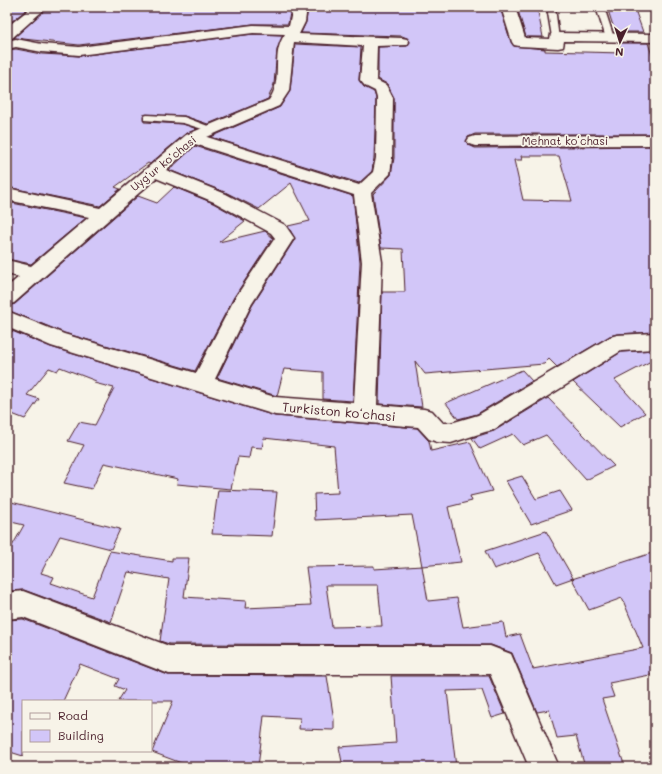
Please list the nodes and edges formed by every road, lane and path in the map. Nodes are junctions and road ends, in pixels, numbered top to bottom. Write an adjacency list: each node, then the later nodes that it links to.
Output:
1 (40, 7): 7 (street)
2 (300, 7): 6 (street, Uygʻur koʻchasi)
3 (508, 7): 8 (street)
4 (551, 7): 8 (lane)
5 (600, 7): 9 (lane)
6 (292, 34): 11 (street); 13 (street); 15 (street, Uygʻur koʻchasi)
7 (7, 35)
8 (556, 37): 9 (street)
9 (610, 38): 10 (street)
10 (655, 38)
11 (370, 42): 12 (street); 20 (street)
12 (402, 42)
13 (7, 45)
14 (147, 118): 15 (lane)
15 (212, 129): 16 (street, Uygʻur koʻchasi)
16 (192, 138): 19 (street, Uygʻur koʻchasi); 20 (street)
17 (655, 140): 18 (street, Mehnat koʻchasi)
18 (475, 141)
19 (153, 171): 22 (street, Uygʻur koʻchasi); 28 (street)
20 (362, 192): 29 (street)
21 (7, 194): 22 (street)
22 (102, 214): 24 (street, Uygʻur koʻchasi)
23 (7, 267): 24 (street)
24 (34, 274): 25 (street, Uygʻur koʻchasi)
25 (7, 298)
26 (7, 319): 28 (street, Turkiston koʻchasi)
27 (655, 341): 29 (street, Turkiston koʻchasi)
28 (202, 384): 29 (street, Turkiston koʻchasi)
29 (365, 414)
30 (7, 606): 31 (street)
31 (544, 767)

